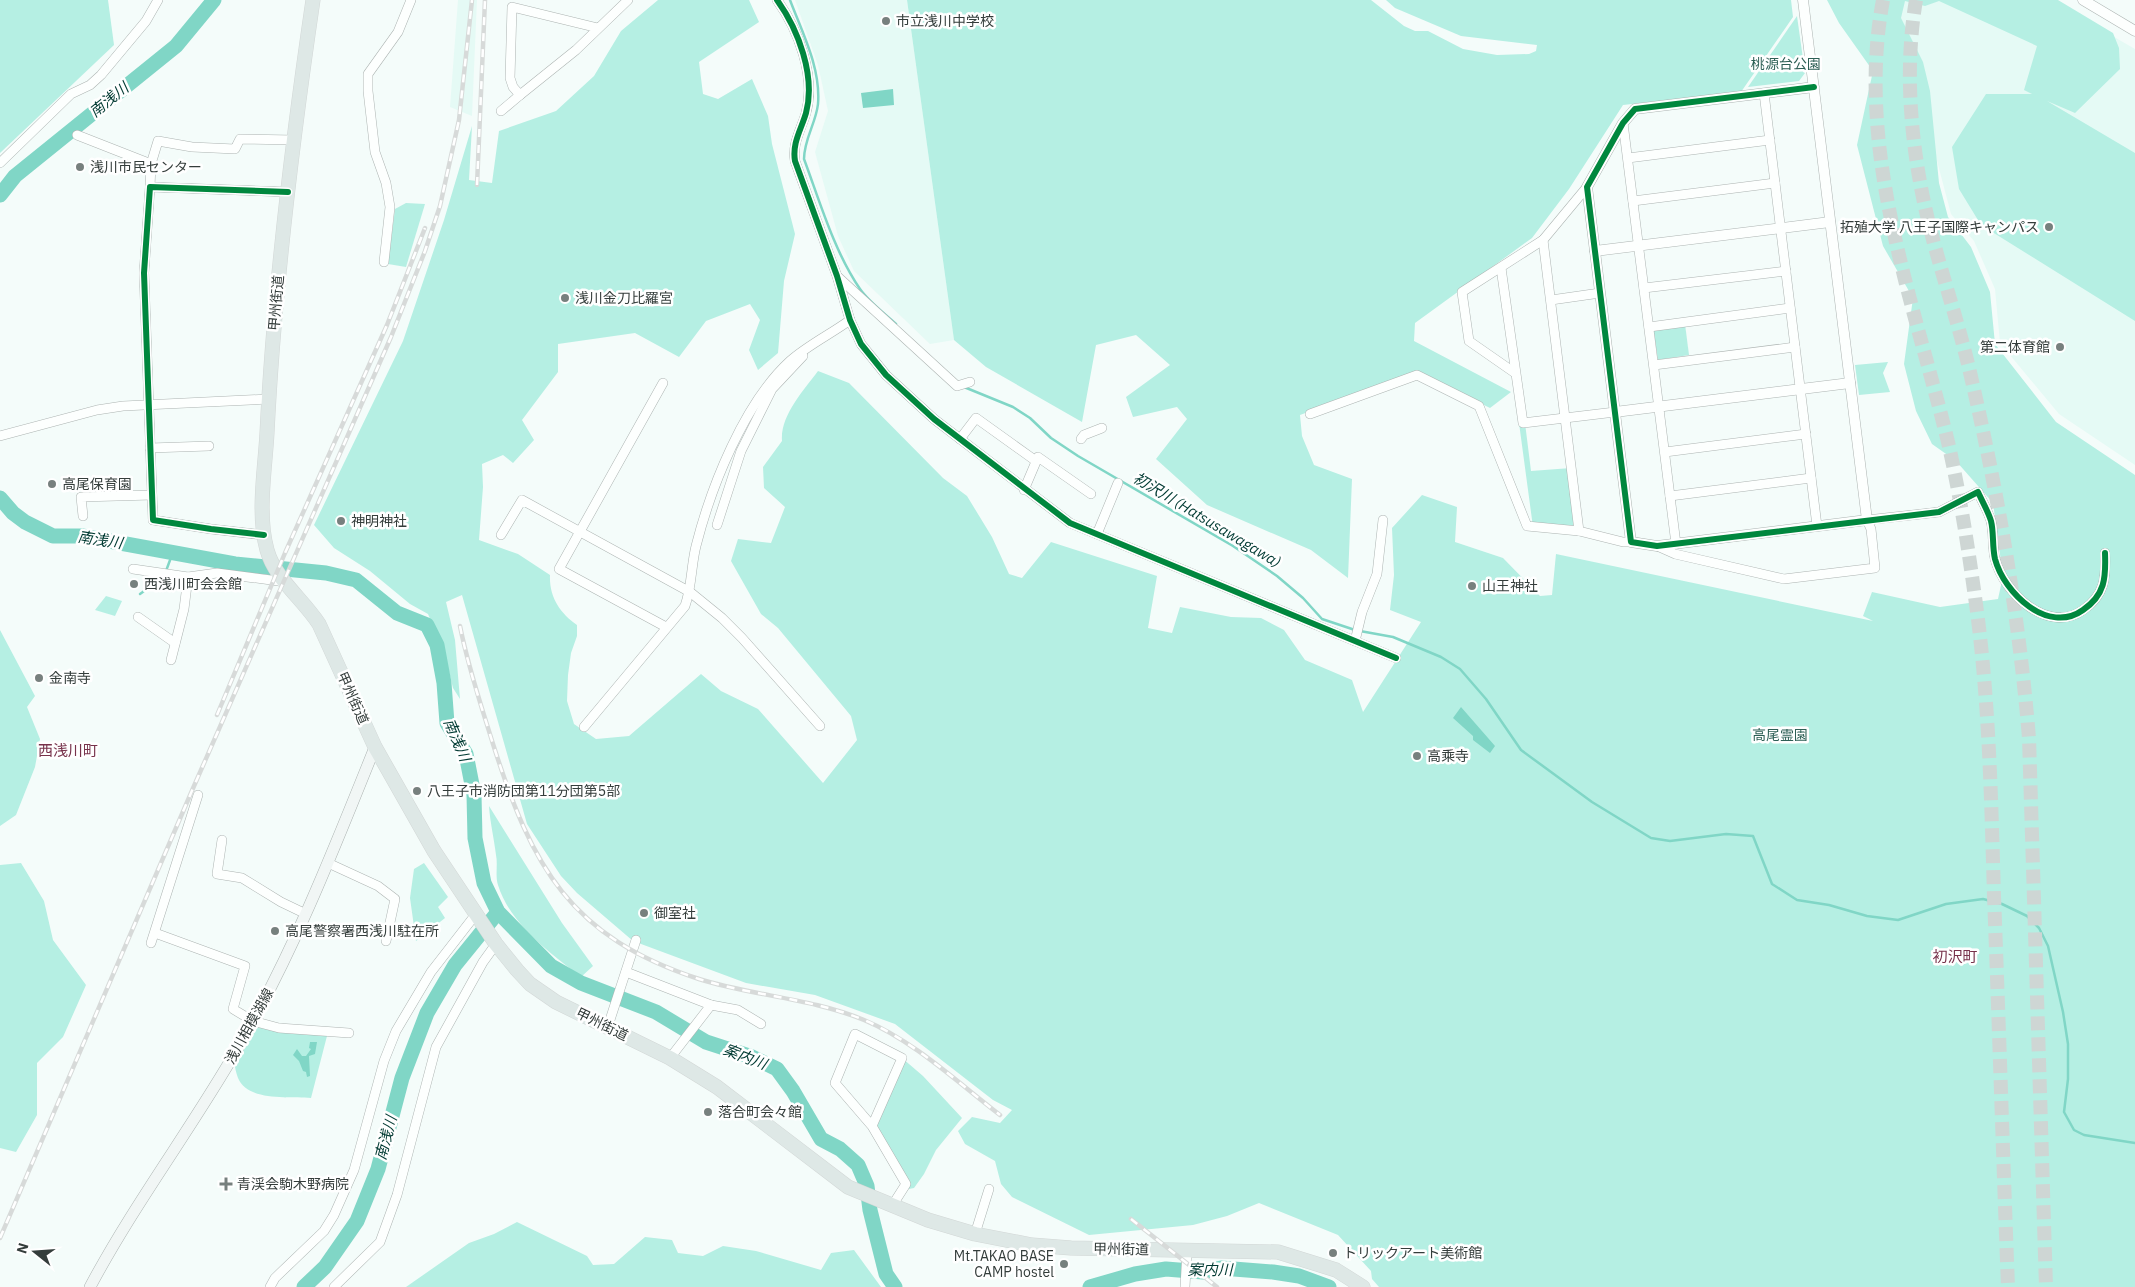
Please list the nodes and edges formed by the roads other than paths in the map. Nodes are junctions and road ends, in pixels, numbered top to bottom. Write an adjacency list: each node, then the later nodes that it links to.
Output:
1 (158, 0): 19 (street)
2 (313, 0): 16 (highway, 甲州街道)
3 (410, 0): 31 (street)
4 (628, 0): 8 (street)
5 (777, 0): 34 (street)
6 (1803, 0): 10 (street)
7 (2083, 0): 9 (street)
8 (598, 28): 12 (street); 12 (street)
9 (2135, 31)
10 (1814, 87): 11 (street); 26 (street)
11 (1764, 93): 14 (street); 17 (street)
12 (520, 95): 13 (street)
13 (501, 111)
14 (1623, 123): 18 (street); 23 (street)
15 (77, 135): 20 (street)
16 (294, 140): 20 (street); 24 (highway, 甲州街道)
17 (1770, 140): 18 (street); 21 (street)
18 (1628, 158): 25 (street)
19 (0, 163)
20 (151, 164): 22 (street)
21 (1775, 183): 25 (street); 27 (street)
22 (150, 187): 24 (street); 50 (street)
23 (1587, 187): 28 (street); 30 (street)
24 (288, 192): 49 (highway, 甲州街道)
25 (1633, 201): 29 (street)
26 (1830, 222): 27 (street); 47 (street)
27 (1781, 229): 29 (street); 33 (street)
28 (1543, 240): 32 (street); 37 (street)
29 (1639, 246): 30 (street); 35 (street)
30 (1595, 252): 36 (street)
31 (384, 262)
32 (1501, 268): 44 (street); 44 (street)
33 (1786, 271): 35 (street); 38 (street)
34 (837, 276): 39 (street); 45 (street)
35 (1644, 288): 40 (street)
36 (1600, 293): 37 (street); 52 (street)
37 (1551, 300): 54 (street)
38 (1790, 308): 40 (street); 41 (street)
39 (850, 320): 42 (street); 58 (street)
40 (1649, 327): 43 (street)
41 (1795, 347): 43 (street); 48 (street)
42 (808, 349): 73 (street); 87 (street)
43 (1654, 365): 51 (street)
44 (1515, 373): 54 (street)
45 (970, 382)
46 (663, 383): 76 (street)
47 (1850, 383): 48 (street); 72 (street)
48 (1800, 389): 51 (street); 56 (street)
49 (269, 399): 50 (street); 77 (highway, 甲州街道)
50 (147, 404): 57 (street); 61 (street)
51 (1659, 407): 52 (street); 62 (street)
52 (1615, 412): 54 (street); 80 (street)
53 (1310, 414): 75 (street)
54 (1565, 419): 75 (street)
55 (1102, 428): 59 (street)
56 (1806, 434): 62 (street); 64 (street)
57 (3, 436)
58 (960, 439): 63 (street); 66 (street)
59 (1081, 440)
60 (209, 446): 61 (street)
61 (150, 448): 68 (street)
62 (1665, 452): 69 (street)
63 (1036, 461): 66 (street); 67 (street)
64 (1811, 478): 69 (street); 74 (street)
65 (1118, 482): 78 (street)
66 (1024, 490): 78 (street)
67 (1091, 494)
68 (152, 495): 70 (street); 77 (street)
69 (1670, 496): 81 (street)
70 (83, 516)
71 (1383, 520): 90 (street)
72 (1867, 520): 74 (street); 82 (street); 83 (street)
73 (717, 525)
74 (1817, 526): 81 (street)
75 (1579, 531): 80 (street)
76 (580, 532): 79 (street); 87 (street); 89 (street)
77 (264, 534): 86 (highway, 甲州街道)
78 (1097, 534): 90 (street)
79 (501, 535)
80 (1631, 542): 82 (street)
81 (1676, 544): 82 (street)
82 (1657, 546)
83 (2105, 553)
84 (133, 569): 85 (street)
85 (188, 577): 86 (street); 91 (street)
86 (286, 582): 96 (highway, 甲州街道)
87 (690, 592): 89 (street); 94 (street)
88 (138, 617): 91 (street)
89 (666, 627): 95 (street)
90 (1357, 633): 92 (street)
91 (175, 643): 93 (street)
92 (1396, 658)
93 (171, 660)
94 (820, 726)
95 (584, 727)
96 (375, 747): 99 (main road, 浅川相模湖線); 101 (highway, 甲州街道)
97 (198, 795): 102 (street)
98 (222, 840): 100 (street)
99 (328, 863): 100 (main road, 浅川相模湖線); 104 (street)
100 (306, 914): 109 (main road, 浅川相模湖線)
101 (477, 915): 105 (highway, 甲州街道); 121 (street)
102 (155, 933): 106 (street); 109 (street)
103 (636, 940): 107 (street)
104 (386, 941)
105 (495, 942): 111 (highway, 甲州街道); 122 (street)
106 (151, 943)
107 (626, 972): 108 (street); 111 (street)
108 (711, 1005): 110 (street); 113 (street)
109 (253, 1021): 112 (street); 120 (main road, 浅川相模湖線)
110 (761, 1024)
111 (608, 1026): 113 (highway, 甲州街道)
112 (349, 1033)
113 (670, 1058): 116 (highway, 甲州街道)
114 (872, 1126): 114 (street); 116 (street)
115 (989, 1189): 117 (street)
116 (892, 1206): 117 (highway, 甲州街道)
117 (975, 1234): 118 (highway, 甲州街道)
118 (1187, 1255): 119 (highway, 甲州街道); 123 (street)
119 (1348, 1283): 124 (highway, 甲州街道)
120 (90, 1287)
121 (270, 1287)
122 (334, 1287)
123 (1185, 1287)
124 (1363, 1287)

